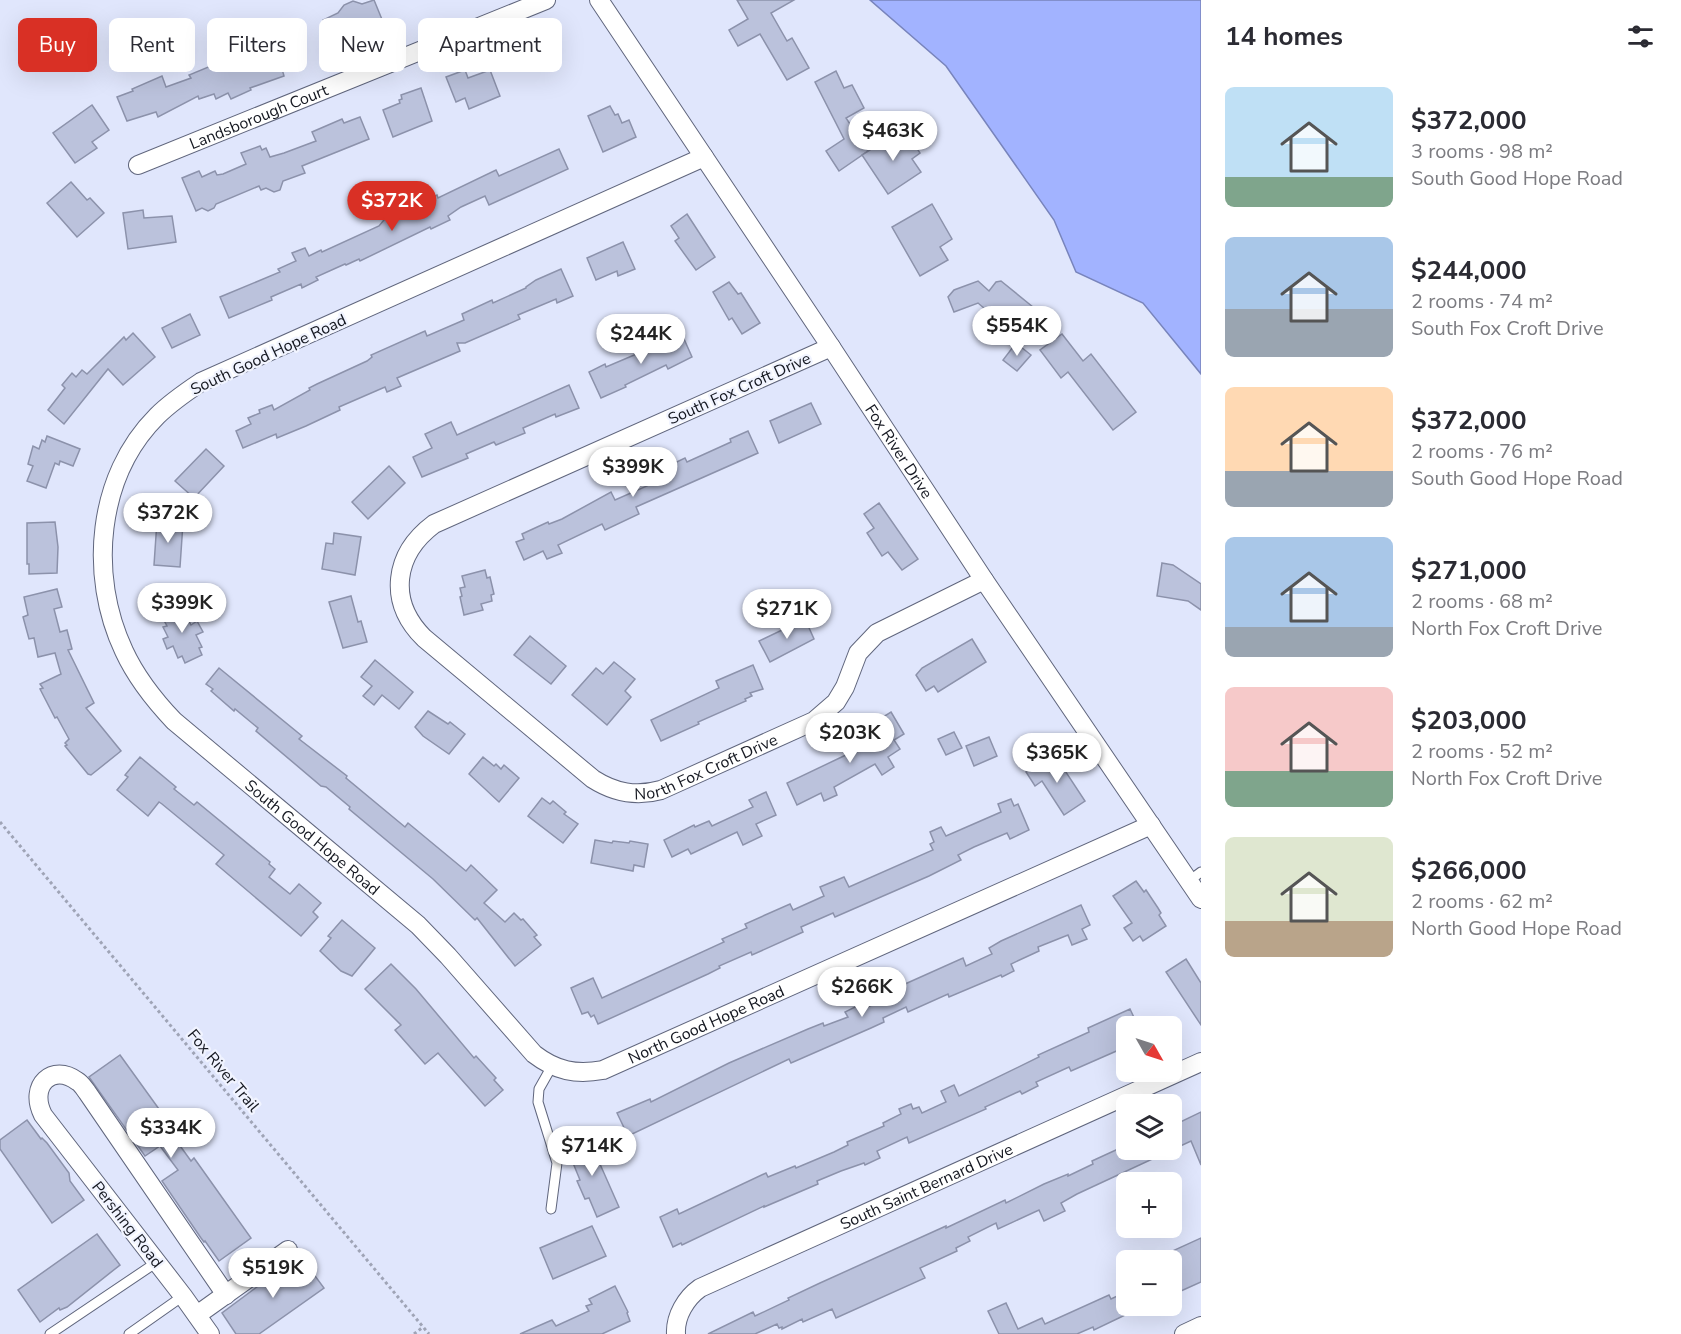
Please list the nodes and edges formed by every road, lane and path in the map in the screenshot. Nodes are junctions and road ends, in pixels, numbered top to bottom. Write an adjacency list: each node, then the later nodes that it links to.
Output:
1 (546, 0): 4 (street, Landsborough Court)
2 (599, 0): 3 (street, Fox River Drive)
3 (704, 157): 5 (street, Fox River Drive); 12 (street, South Good Hope Road)
4 (138, 165)
5 (831, 347): 6 (street, Fox River Drive); 7 (street, South Fox Croft Drive)
6 (984, 579): 7 (street, North Fox Croft Drive); 9 (street, Fox River Drive)
7 (447, 657)
8 (0, 822): 22 (path, Fox River Trail)
9 (1151, 825): 10 (street, Fox River Drive); 14 (street, North Good Hope Road)
10 (1195, 877): 11 (street, Fox River Drive)
11 (1201, 899)
12 (456, 964): 14 (street, North Good Hope Road)
13 (1201, 1062): 28 (street, South Saint Bernard Drive)
14 (552, 1066): 15 (lane)
15 (551, 1209)
16 (288, 1250): 18 (street)
17 (157, 1262): 18 (street, Pershing Road); 19 (street, Pershing Road); 23 (lane)
18 (226, 1295): 20 (street)
19 (183, 1296): 20 (street, Pershing Road); 24 (lane)
20 (197, 1315): 25 (street, Pershing Road)
21 (1201, 1326): 29 (street)
22 (423, 1327): 26 (path); 27 (path, Fox River Trail)
23 (50, 1334)
24 (129, 1334)
25 (210, 1334)
26 (414, 1334)
27 (429, 1334)
28 (676, 1334)
29 (1184, 1334)

